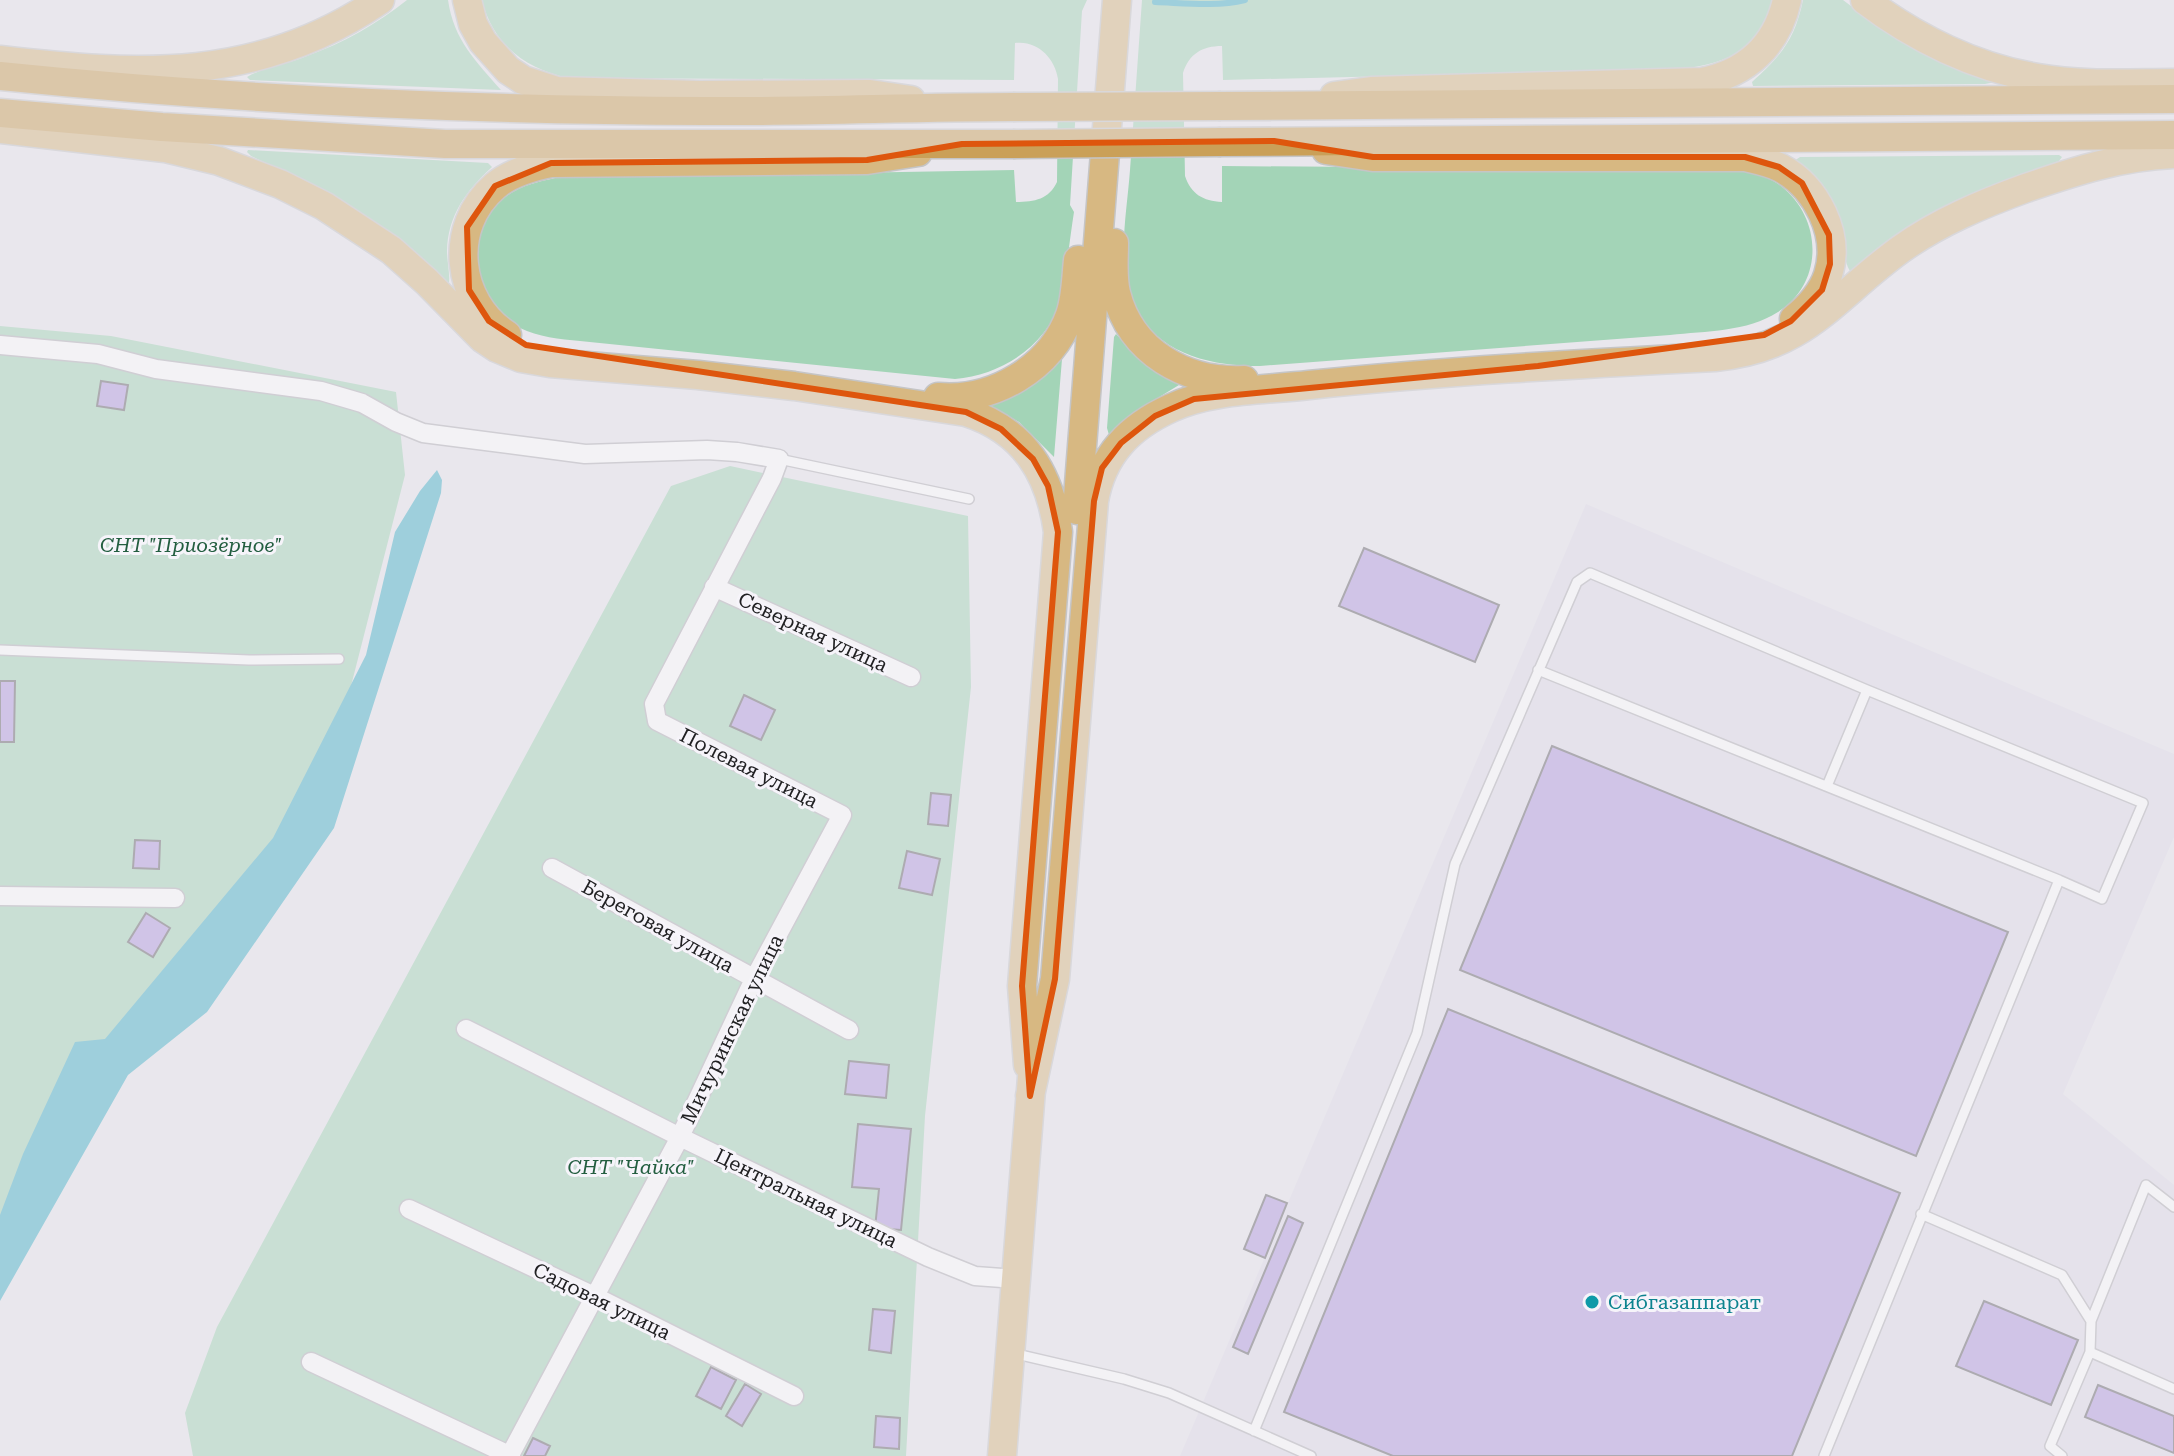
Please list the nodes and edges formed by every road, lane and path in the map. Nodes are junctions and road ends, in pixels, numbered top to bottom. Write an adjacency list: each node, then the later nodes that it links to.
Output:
1 (380, 0): 8 (main road)
2 (467, 0): 14 (main road)
3 (1102, 0): 9 (main road)
4 (1117, 0): 9 (main road)
5 (1132, 0): 9 (main road)
6 (1787, 0): 13 (main road)
7 (1865, 0): 11 (main road)
8 (0, 60)
9 (1111, 69): 21 (main road)
10 (0, 76): 14 (highway)
11 (2174, 83)
12 (2174, 99): 13 (highway)
13 (1274, 105): 14 (highway, bridge)
14 (964, 107)
15 (0, 113): 19 (highway)
16 (0, 129): 24 (main road)
17 (2174, 135): 18 (highway)
18 (1274, 141): 19 (highway, bridge); 23 (main road)
19 (962, 144): 24 (main road)
20 (2174, 154): 23 (main road)
21 (1104, 167): 25 (main road); 26 (main road); 44 (main road)
22 (0, 345): 27 (street)
23 (1538, 366): 25 (main road)
24 (698, 375): 26 (main road)
25 (1381, 378): 44 (main road)
26 (794, 386): 44 (main road)
27 (779, 459): 28 (lane); 29 (street)
28 (969, 499)
29 (714, 587): 33 (street, Северная улица); 36 (street, Полевая улица)
30 (0, 650): 31 (lane)
31 (339, 659)
32 (1538, 670): 34 (lane); 35 (lane); 57 (lane)
33 (911, 677)
34 (1867, 690): 35 (lane); 38 (lane)
35 (1827, 786): 38 (lane)
36 (842, 815): 41 (street, Мичуринская улица)
37 (552, 868): 41 (street, Береговая улица)
38 (2059, 880): 48 (lane)
39 (0, 896): 40 (street)
40 (175, 898)
41 (754, 979): 43 (street, Береговая улица); 45 (street, Мичуринская улица)
42 (466, 1029): 45 (street, Центральная улица)
43 (849, 1030)
44 (1030, 1096): 49 (main road)
45 (680, 1137): 49 (street, Центральная улица); 50 (street, Мичуринская улица)
46 (2174, 1207): 51 (lane)
47 (409, 1209): 50 (street, Садовая улица)
48 (1921, 1214): 51 (lane); 61 (lane)
49 (1016, 1279): 53 (main road)
50 (594, 1296): 56 (street, Садовая улица); 58 (street, Мичуринская улица)
51 (2091, 1321): 52 (lane)
52 (2090, 1352): 55 (lane); 62 (lane)
53 (1009, 1353): 57 (lane); 59 (main road)
54 (311, 1362): 58 (street)
55 (2174, 1389)
56 (794, 1396)
57 (1254, 1431): 60 (lane)
58 (510, 1456)
59 (1002, 1456)
60 (1311, 1456)
61 (1824, 1456)
62 (2062, 1456)

